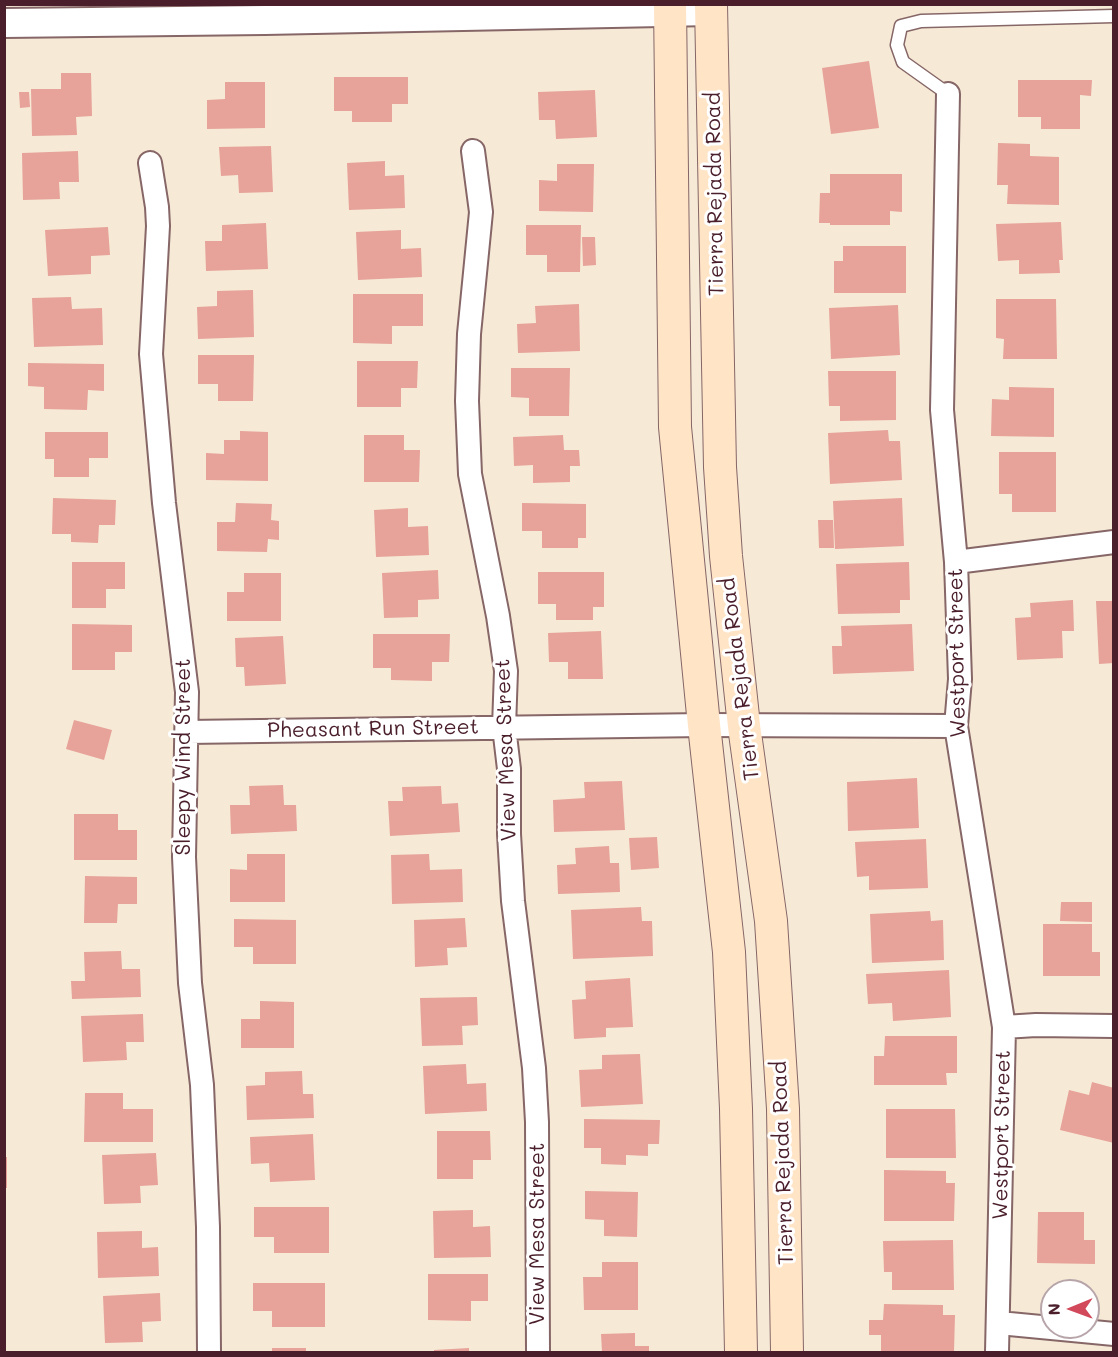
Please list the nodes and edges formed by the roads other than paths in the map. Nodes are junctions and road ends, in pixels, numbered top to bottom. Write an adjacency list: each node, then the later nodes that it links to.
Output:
1 (711, 8): 2 (street); 11 (main road, Tierra Rejada Road)
2 (670, 9): 4 (street); 10 (main road, Tierra Rejada Road)
3 (1113, 16): 5 (lane)
4 (4, 23)
5 (948, 94): 9 (street, Westport Street)
6 (473, 151): 13 (street, View Mesa Street)
7 (150, 163): 14 (street, Sleepy Wind Street)
8 (1113, 542): 9 (street)
9 (956, 562): 12 (street, Westport Street)
10 (704, 725): 11 (street, Pheasant Run Street); 13 (street, Pheasant Run Street); 21 (main road, Tierra Rejada Road)
11 (744, 726): 12 (street, Pheasant Run Street); 22 (main road, Tierra Rejada Road)
12 (956, 726): 16 (street, Westport Street)
13 (504, 727): 14 (street, Pheasant Run Street); 20 (street, View Mesa Street)
14 (187, 732): 19 (street, Sleepy Wind Street)
15 (1113, 1026): 16 (street)
16 (1004, 1027): 17 (street, Westport Street)
17 (999, 1323): 18 (street); 23 (street, Westport Street)
18 (1113, 1334)
19 (208, 1353)
20 (538, 1353)
21 (741, 1353)
22 (787, 1353)
23 (998, 1353)

